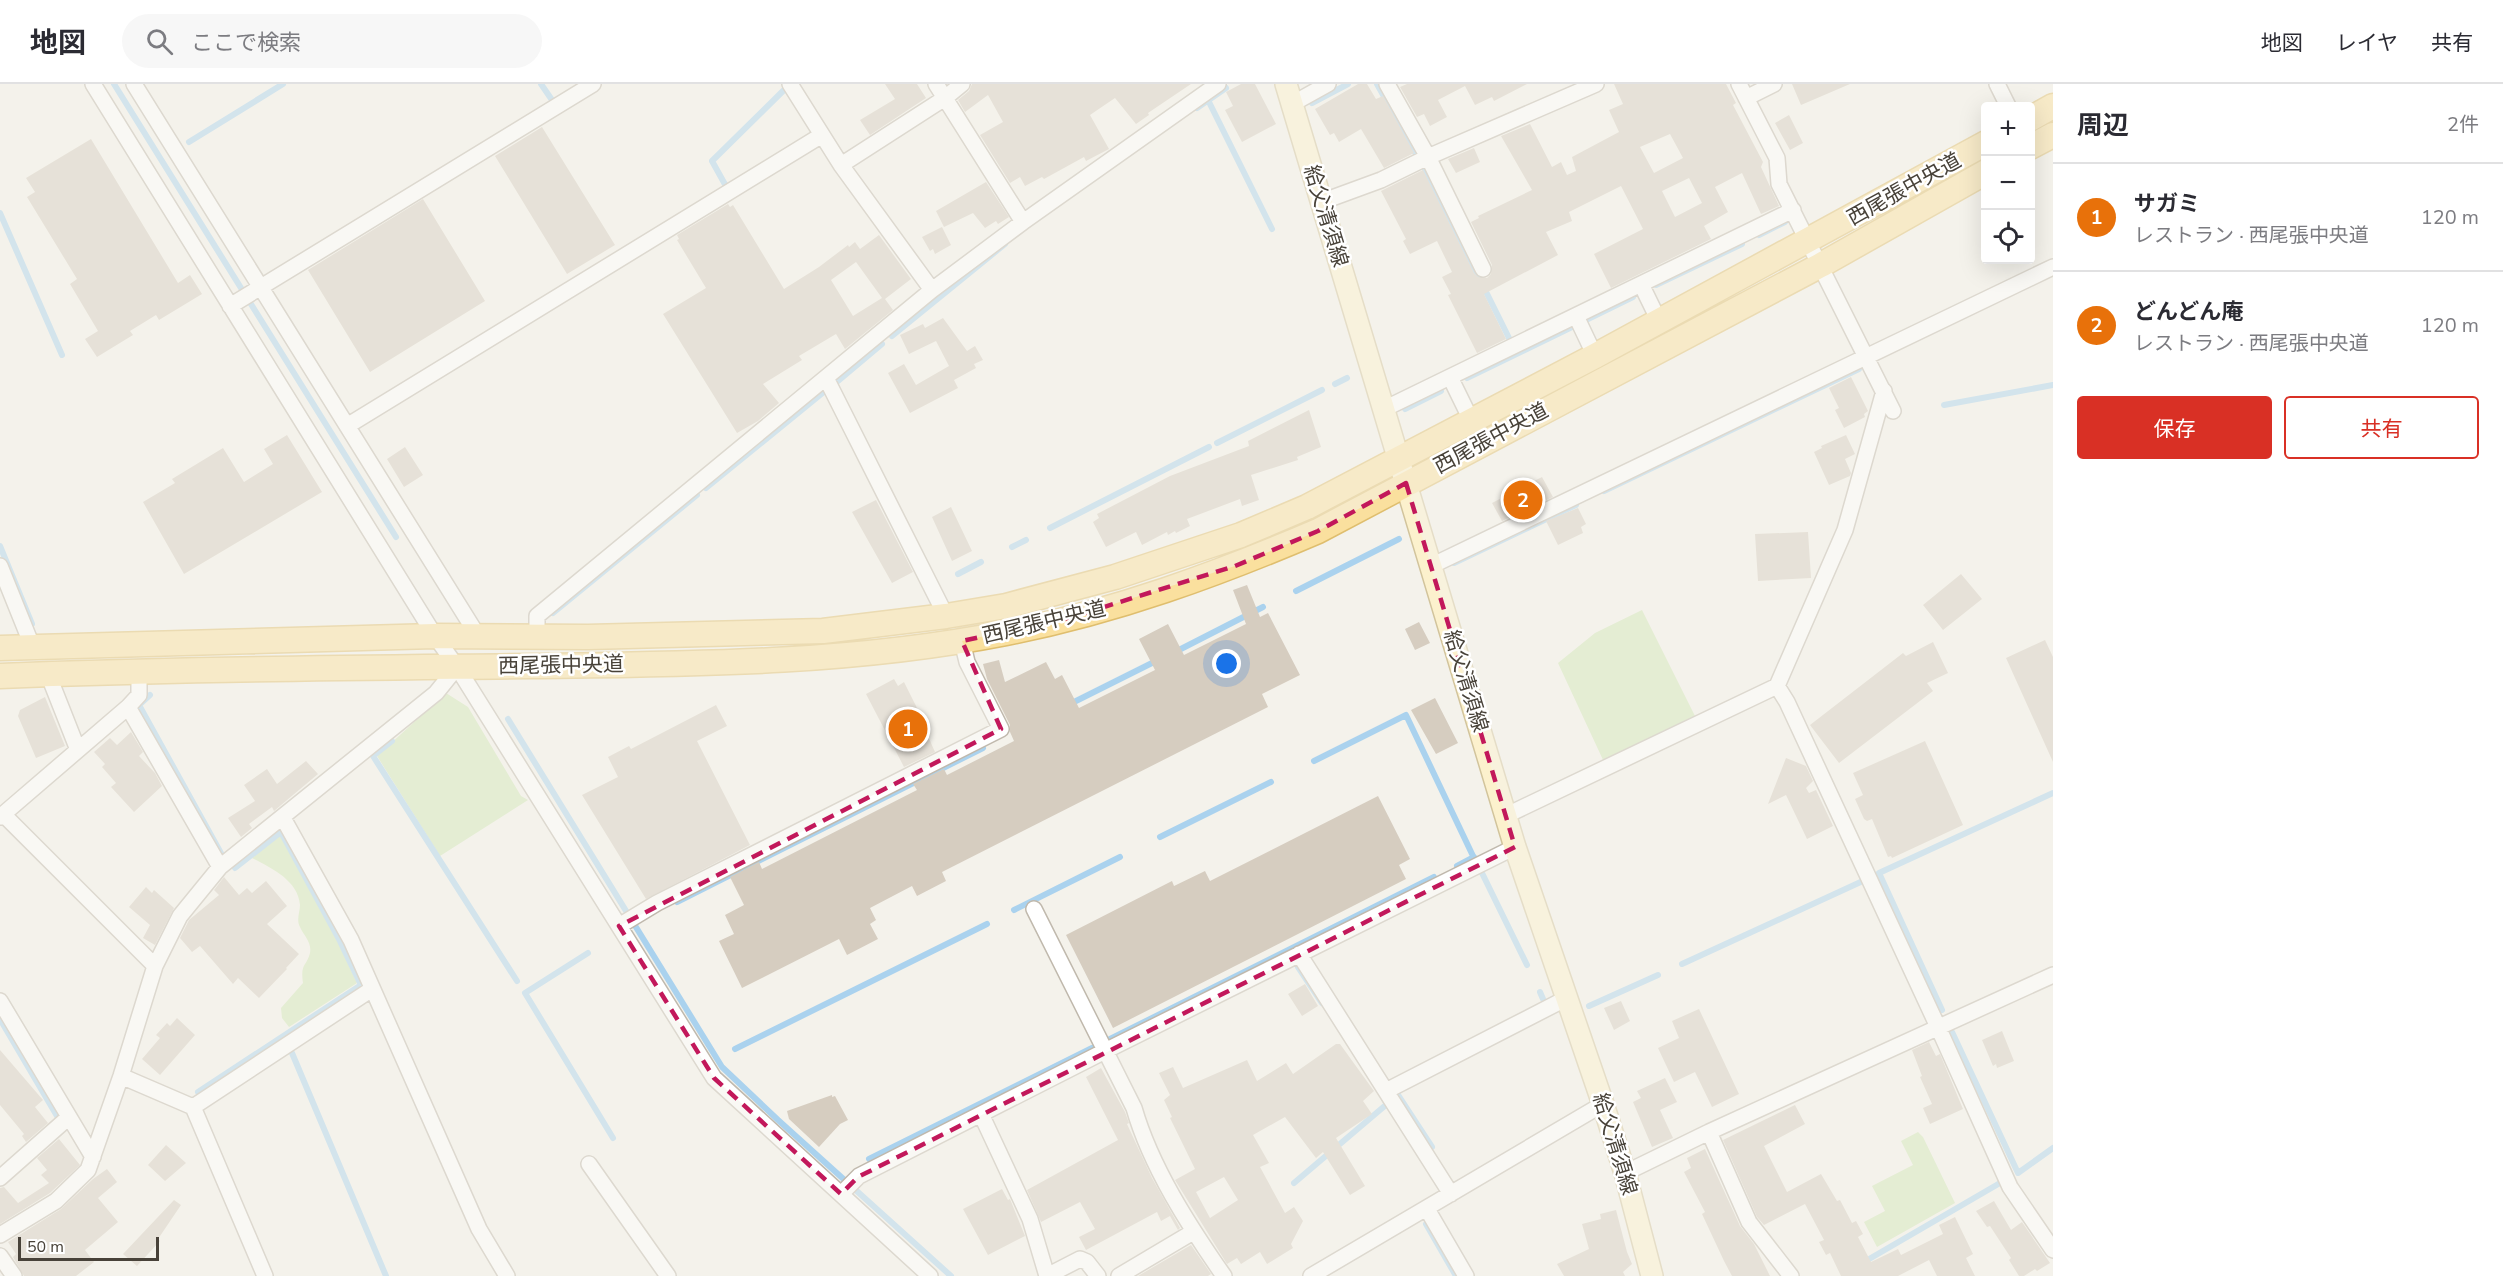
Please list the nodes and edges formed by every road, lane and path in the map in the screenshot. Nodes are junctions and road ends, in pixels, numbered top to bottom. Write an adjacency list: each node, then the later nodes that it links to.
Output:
1 (93, 84): 36 (street)
2 (134, 84): 34 (street)
3 (592, 84): 34 (street)
4 (790, 84): 19 (street)
5 (936, 84): 15 (street)
6 (962, 84): 15 (street)
7 (1218, 84): 28 (street)
8 (1328, 84): 14 (street)
9 (1387, 84): 23 (street)
10 (1596, 84): 23 (street)
11 (1774, 84): 13 (street)
12 (1998, 84): 16 (street)
13 (1742, 91): 27 (street)
14 (1289, 94): 26 (main road, 給父清須線)
15 (945, 98): 24 (street); 28 (street)
16 (2006, 102)
17 (2053, 106): 18 (main road)
18 (2035, 117)
19 (822, 135): 24 (street); 47 (street)
20 (2053, 135): 21 (main road)
21 (2035, 145)
22 (1981, 146): 29 (main road, 西尾張中央道)
23 (1428, 157): 26 (street); 32 (street)
24 (842, 165): 35 (street)
25 (1981, 174): 30 (main road, 西尾張中央道)
26 (1321, 202): 44 (main road, 給父清須線)
27 (1793, 210): 29 (street); 33 (street)
28 (1023, 222): 35 (street)
29 (1809, 241): 30 (street); 38 (main road, 西尾張中央道)
30 (1821, 264): 40 (street); 49 (main road, 西尾張中央道)
31 (2053, 267): 40 (street)
32 (1483, 269)
33 (1641, 284): 37 (street); 38 (street)
34 (257, 289): 36 (street); 47 (street)
35 (932, 290): 42 (street)
36 (233, 304): 53 (street)
37 (1576, 316): 39 (street); 41 (street)
38 (1659, 321): 39 (main road, 西尾張中央道)
39 (1595, 356): 46 (main road, 西尾張中央道)
40 (1867, 358): 43 (street); 51 (street)
41 (1450, 377): 44 (street); 46 (street)
42 (826, 378): 52 (street); 55 (street)
43 (1884, 391): 45 (street); 63 (street)
44 (1384, 409): 48 (main road, 給父清須線)
45 (1893, 411)
46 (1472, 422): 48 (main road, 西尾張中央道)
47 (347, 426): 54 (street)
48 (1400, 460): 49 (main road, 給父清須線); 52 (main road, 西尾張中央道)
49 (1406, 483): 51 (main road, 給父清須線); 56 (main road, 西尾張中央道)
50 (0, 566): 58 (street)
51 (1431, 566): 66 (main road, 給父清須線)
52 (946, 616): 55 (main road, 西尾張中央道)
53 (435, 636): 54 (main road, 西尾張中央道); 58 (main road, 西尾張中央道); 59 (street)
54 (478, 636): 55 (main road, 西尾張中央道)
55 (537, 637)
56 (962, 641): 59 (main road, 西尾張中央道); 72 (street)
57 (0, 648): 58 (main road, 西尾張中央道)
58 (33, 648)
59 (457, 667): 60 (main road, 西尾張中央道); 68 (street); 72 (street)
60 (139, 670): 61 (main road, 西尾張中央道); 64 (street)
61 (48, 674): 62 (main road, 西尾張中央道); 65 (street)
62 (0, 676)
63 (1777, 686): 66 (street); 79 (street)
64 (128, 707): 65 (street); 70 (street)
65 (78, 750): 67 (street)
66 (1507, 815): 69 (main road, 給父清須線)
67 (2, 816): 74 (street)
68 (283, 818): 70 (street); 76 (street)
69 (1515, 847): 73 (street); 77 (main road, 給父清須線)
70 (220, 867): 74 (street)
71 (1034, 909): 80 (street)
72 (621, 924): 92 (street)
73 (1299, 954): 80 (street); 82 (street)
74 (155, 966): 81 (street)
75 (2053, 975): 79 (street)
76 (372, 989): 84 (street); 101 (street)
77 (1567, 998): 82 (street); 83 (main road, 給父清須線)
78 (0, 1001): 86 (street)
79 (1938, 1027): 87 (street); 97 (street)
80 (1105, 1051): 85 (street); 95 (street)
81 (121, 1076): 84 (street); 88 (street)
82 (1386, 1090): 93 (street)
83 (1603, 1104): 90 (main road, 給父清須線); 93 (street)
84 (193, 1107): 100 (street)
85 (981, 1114): 92 (street); 104 (street)
86 (69, 1117): 88 (street); 91 (street)
87 (1709, 1132): 90 (street); 111 (street)
88 (93, 1158): 96 (street)
89 (589, 1164): 102 (street)
90 (1625, 1173): 110 (main road, 給父清須線)
91 (0, 1178)
92 (843, 1192): 103 (street)
93 (1450, 1194): 94 (street)
94 (1427, 1209): 108 (street); 109 (street)
95 (1193, 1232): 106 (street); 107 (street)
96 (0, 1235)
97 (2053, 1250)
98 (0, 1256): 99 (street)
99 (14, 1276)
100 (265, 1276)
101 (507, 1276)
102 (668, 1276)
103 (930, 1276)
104 (1047, 1276): 105 (street)
105 (1098, 1276)
106 (1119, 1276)
107 (1224, 1276)
108 (1311, 1276)
109 (1466, 1276)
110 (1652, 1276)
111 (1791, 1276)

